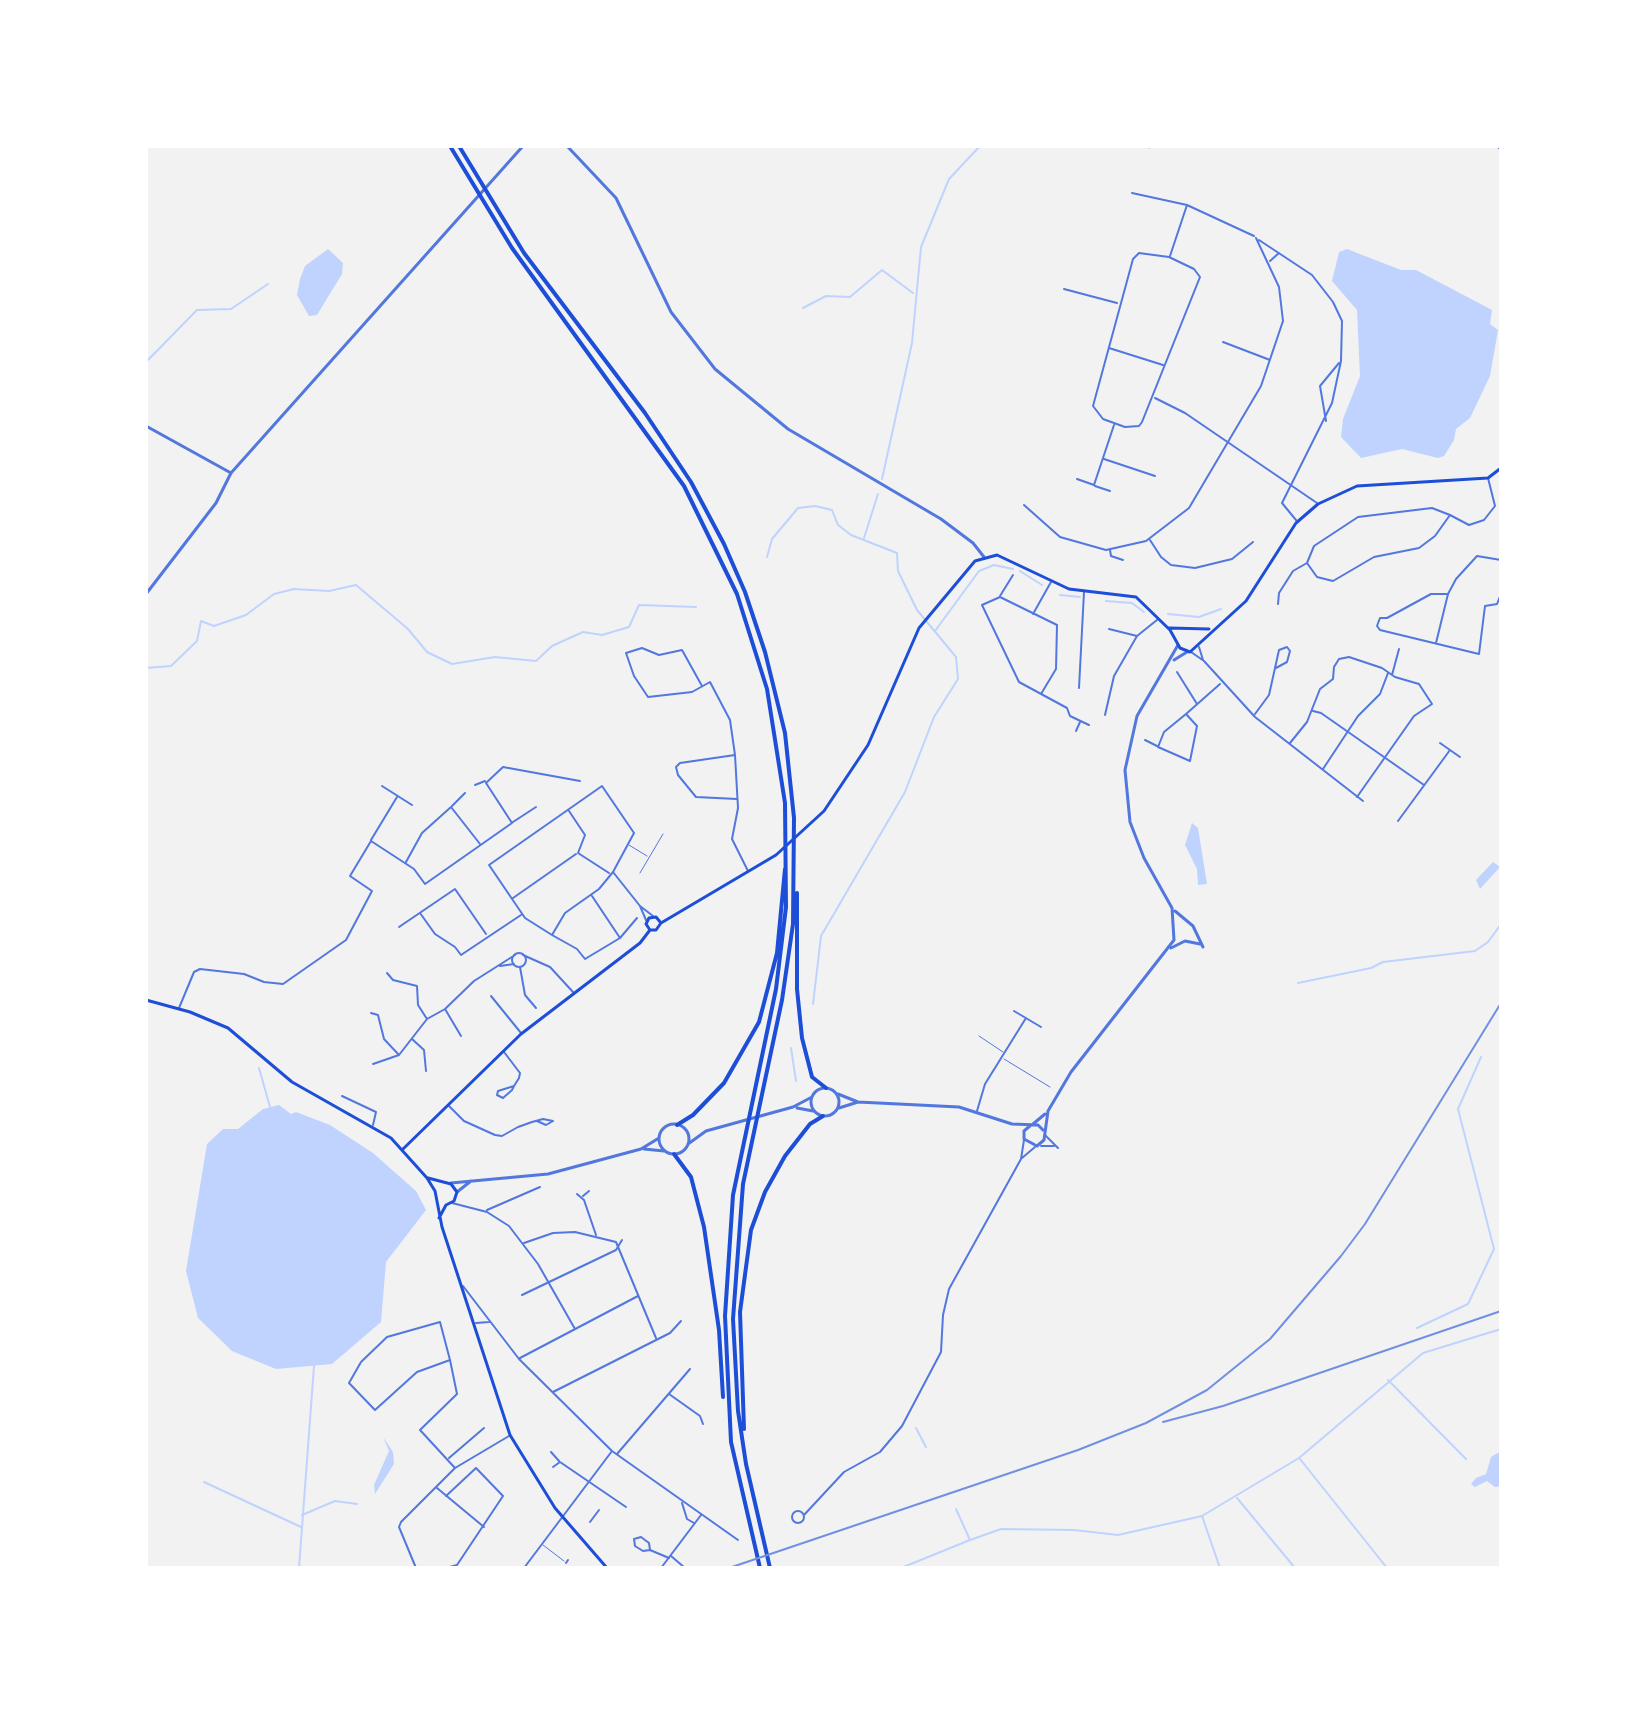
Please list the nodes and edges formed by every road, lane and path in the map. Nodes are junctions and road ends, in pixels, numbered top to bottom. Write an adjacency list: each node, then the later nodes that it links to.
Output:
1 (450, 146): 114 (highway)
2 (459, 146): 118 (highway)
3 (523, 146): 27 (street)
4 (567, 146): 43 (street)
5 (1495, 146): 6 (lane)
6 (1501, 150)
7 (1132, 193): 8 (street)
8 (1187, 205): 9 (street); 11 (street)
9 (1256, 238): 10 (street); 12 (street)
10 (1279, 253): 12 (street); 18 (street)
11 (1169, 257): 14 (street); 19 (street)
12 (1269, 262): 17 (street)
13 (1064, 289): 14 (street)
14 (1120, 303): 16 (street)
15 (1223, 342): 17 (street)
16 (1109, 348): 19 (street); 22 (street)
17 (1272, 361): 24 (street)
18 (1341, 361): 21 (street); 21 (street)
19 (1165, 365): 20 (street)
20 (1153, 397): 22 (street); 24 (street)
21 (1326, 422): 31 (street)
22 (1114, 425): 25 (street)
23 (146, 426): 27 (street)
24 (1227, 440): 31 (street); 40 (street)
25 (1104, 459): 28 (street); 32 (street)
26 (1501, 468): 29 (main road)
27 (231, 473): 50 (street)
28 (1155, 476)
29 (1488, 478): 34 (main road); 36 (street)
30 (1077, 479): 32 (street)
31 (1291, 484): 34 (street); 39 (street)
32 (1094, 485): 33 (street)
33 (1110, 491)
34 (1318, 504): 39 (main road)
35 (1024, 505): 42 (street)
36 (1495, 506): 37 (street); 38 (street)
37 (1501, 507)
38 (1450, 515): 46 (street); 46 (street)
39 (1297, 521): 58 (main road)
40 (1150, 539): 41 (street); 42 (street)
41 (1253, 542)
42 (1110, 549): 44 (street)
43 (984, 557): 48 (main road); 122 (main road)
44 (1123, 560)
45 (1501, 560): 51 (street)
46 (1307, 563): 54 (street)
47 (1013, 575): 53 (street)
48 (1051, 582): 49 (main road); 55 (street)
49 (1084, 592): 56 (main road); 72 (street)
50 (146, 594)
51 (1448, 594): 65 (street); 65 (street)
52 (1501, 594): 65 (street)
53 (1000, 597): 55 (street); 78 (street)
54 (1278, 604)
55 (1032, 615): 78 (street)
56 (1157, 619): 57 (main road); 62 (street)
57 (1167, 627): 60 (main road); 63 (main road)
58 (1213, 628): 61 (main road); 64 (main road)
59 (1109, 629): 62 (street)
60 (1184, 631): 61 (main road); 63 (main road)
61 (1193, 631): 64 (main road)
62 (1137, 636): 82 (street)
63 (1178, 643): 67 (main road); 69 (street)
64 (1199, 644): 67 (main road); 68 (street)
65 (1436, 644)
66 (1399, 649): 73 (street)
67 (1188, 652): 68 (street); 69 (street)
68 (1204, 661): 75 (street)
69 (1171, 662): 128 (street)
70 (1276, 668): 70 (street); 83 (street)
71 (1177, 672): 79 (street)
72 (1080, 674): 74 (street); 77 (street)
73 (1390, 674): 80 (street); 87 (street); 95 (street)
74 (1087, 675)
75 (1221, 683): 79 (street); 83 (street)
76 (702, 686): 76 (street); 93 (street)
77 (1079, 688)
78 (1041, 694): 84 (street)
79 (1197, 705): 81 (street)
80 (1312, 711): 87 (street); 89 (street)
81 (1186, 714): 91 (street); 91 (street)
82 (1105, 715)
83 (1254, 715): 89 (street)
84 (1080, 721): 85 (street); 86 (street)
85 (1089, 725)
86 (1076, 731)
87 (1349, 734): 95 (street); 96 (street)
88 (1145, 740): 91 (street)
89 (1290, 743): 96 (street)
90 (1440, 743): 92 (street)
91 (1158, 747)
92 (1450, 750): 94 (street); 100 (street)
93 (735, 755): 105 (street); 105 (street)
94 (1460, 757)
95 (1384, 759): 100 (street); 104 (street)
96 (1323, 769): 104 (street)
97 (486, 781): 98 (street); 99 (street); 112 (street)
98 (580, 781)
99 (475, 785)
100 (1424, 785): 111 (street)
101 (382, 786): 103 (street)
102 (465, 793): 108 (street)
103 (397, 797): 107 (street); 115 (street)
104 (1357, 797): 106 (street)
105 (737, 799): 122 (street)
106 (1363, 801)
107 (412, 805)
108 (451, 807): 116 (street); 121 (street)
109 (536, 807): 112 (street)
110 (568, 810): 117 (street); 119 (street); 126 (street)
111 (1398, 821)
112 (512, 823): 116 (street)
113 (663, 834): 120 (lane)
114 (787, 838): 191 (highway); 242 (highway)
115 (371, 841): 121 (street); 156 (street)
116 (481, 845): 121 (street)
117 (629, 845): 120 (lane); 123 (street)
118 (795, 846): 176 (highway); 248 (highway)
119 (578, 853): 123 (street); 126 (street)
120 (649, 857): 124 (lane)
121 (406, 862)
122 (748, 871): 135 (main road)
123 (612, 873): 125 (street); 127 (street)
124 (640, 873)
125 (591, 895): 140 (street); 142 (street)
126 (512, 899): 130 (street)
127 (640, 906): 131 (street); 133 (street)
128 (1172, 908): 134 (street); 138 (street)
129 (420, 913): 136 (street); 141 (street); 141 (street)
130 (522, 914): 140 (street); 141 (street)
131 (654, 917): 133 (main road); 135 (main road)
132 (637, 918): 142 (street)
133 (647, 922): 137 (main road)
134 (1188, 922): 138 (street); 139 (street)
135 (661, 923): 137 (main road)
136 (399, 927)
137 (650, 930): 153 (main road)
138 (1176, 930): 143 (street); 144 (street)
139 (1195, 932): 143 (street); 143 (street)
140 (552, 935): 142 (street)
141 (488, 936)
142 (620, 938)
143 (1186, 940): 144 (street)
144 (1168, 951): 185 (street)
145 (515, 955): 146 (street); 149 (street); 150 (street)
146 (523, 955): 147 (street); 148 (street)
147 (538, 961): 148 (street); 153 (street)
148 (525, 963): 151 (street)
149 (514, 964): 150 (street); 151 (street)
150 (499, 966): 158 (street)
151 (520, 967): 157 (street)
152 (387, 973): 162 (street)
153 (573, 992): 164 (main road)
154 (491, 996): 164 (street)
155 (146, 1000): 156 (main road)
156 (179, 1008): 190 (main road)
157 (536, 1008)
158 (445, 1009): 162 (street); 165 (street)
159 (1014, 1011): 161 (street)
160 (371, 1013): 170 (street)
161 (1026, 1018): 163 (street); 169 (street)
162 (427, 1019): 167 (street)
163 (1041, 1027)
164 (521, 1034): 168 (main road)
165 (461, 1036)
166 (979, 1036): 169 (lane)
167 (412, 1039): 170 (street); 173 (street)
168 (503, 1052): 174 (street); 181 (main road)
169 (1005, 1053): 171 (street)
170 (399, 1055): 172 (street)
171 (1002, 1058): 175 (lane); 184 (street)
172 (373, 1064)
173 (426, 1071)
174 (514, 1086)
175 (1050, 1087)
176 (826, 1088): 177 (street); 179 (street)
177 (838, 1094): 180 (street); 183 (street)
178 (342, 1096): 190 (street)
179 (812, 1097): 182 (street); 186 (street)
180 (858, 1102): 183 (street); 184 (street)
181 (447, 1105): 188 (street); 200 (main road)
182 (793, 1107): 186 (street); 194 (street)
183 (838, 1109): 187 (street)
184 (977, 1111): 189 (street)
185 (1048, 1111): 192 (street); 195 (street)
186 (816, 1113): 187 (street)
187 (823, 1116): 248 (highway)
188 (537, 1121)
189 (1012, 1124): 192 (street); 197 (street)
190 (373, 1125): 200 (main road)
191 (677, 1125): 193 (street); 196 (street)
192 (1031, 1125): 195 (street); 197 (street)
193 (685, 1129): 194 (street); 198 (street)
194 (706, 1131): 198 (street)
195 (1044, 1133): 199 (street); 199 (street)
196 (659, 1138): 201 (street); 202 (street)
197 (1024, 1138): 199 (street); 204 (street)
198 (688, 1144): 203 (street)
199 (1036, 1146): 204 (street)
200 (403, 1149): 205 (main road)
201 (641, 1149): 202 (street); 206 (street)
202 (664, 1151): 203 (street)
203 (674, 1154): 242 (highway)
204 (1021, 1159): 260 (street)
205 (427, 1178): 207 (main road); 209 (main road)
206 (471, 1181): 207 (street); 211 (street)
207 (445, 1183): 209 (main road); 211 (main road)
208 (540, 1187): 219 (street)
209 (435, 1191): 215 (main road)
210 (589, 1191): 213 (street)
211 (457, 1192): 214 (main road)
212 (577, 1194): 213 (street)
213 (582, 1197): 221 (street)
214 (456, 1198): 216 (main road); 218 (street)
215 (436, 1199): 217 (main road); 220 (main road)
216 (452, 1203): 217 (main road); 218 (street)
217 (446, 1205): 220 (main road)
218 (464, 1205): 219 (street)
219 (487, 1212): 223 (street)
220 (439, 1218): 226 (main road)
221 (596, 1235): 223 (street); 224 (street)
222 (622, 1240): 224 (street)
223 (524, 1243): 225 (street)
224 (619, 1247): 225 (street); 228 (street)
225 (549, 1281): 227 (street); 232 (street)
226 (463, 1286): 230 (street); 231 (main road)
227 (522, 1295)
228 (638, 1296): 232 (street); 233 (street)
229 (681, 1321): 233 (street)
230 (490, 1322): 231 (street); 234 (street)
231 (474, 1324): 241 (main road)
232 (575, 1329): 234 (street)
233 (656, 1338): 237 (street)
234 (519, 1359): 237 (street)
235 (450, 1360): 235 (street); 246 (street)
236 (690, 1369): 238 (street)
237 (553, 1392): 243 (street)
238 (668, 1393): 239 (street); 245 (street)
239 (703, 1424)
240 (484, 1428): 246 (street)
241 (510, 1435): 250 (street); 261 (main road)
242 (731, 1442): 278 (highway)
243 (612, 1451): 245 (street); 251 (street)
244 (551, 1452): 247 (street)
245 (616, 1455): 255 (street)
246 (447, 1459): 250 (street)
247 (560, 1462): 249 (street); 251 (street)
248 (746, 1464): 279 (highway)
249 (553, 1467)
250 (455, 1468): 252 (street)
251 (589, 1482): 254 (street); 261 (street)
252 (436, 1487): 253 (street); 269 (street)
253 (446, 1496): 264 (street); 264 (street)
254 (609, 1496): 256 (street); 257 (street)
255 (682, 1502): 259 (street); 263 (street)
256 (604, 1503)
257 (626, 1507)
258 (599, 1510): 262 (street)
259 (701, 1515): 263 (street); 265 (street)
260 (804, 1515)
261 (563, 1517): 266 (street); 275 (main road)
262 (590, 1522)
263 (695, 1523): 268 (street)
264 (484, 1527): 272 (street)
265 (738, 1540)
266 (542, 1544): 273 (street); 274 (lane)
267 (650, 1550): 268 (street)
268 (670, 1557): 276 (street); 277 (street)
269 (413, 1564): 270 (street); 271 (street)
270 (410, 1568)
271 (416, 1568)
272 (446, 1568)
273 (524, 1568)
274 (572, 1568)
275 (607, 1568)
276 (661, 1568)
277 (685, 1568)
278 (760, 1568)
279 (770, 1568)

